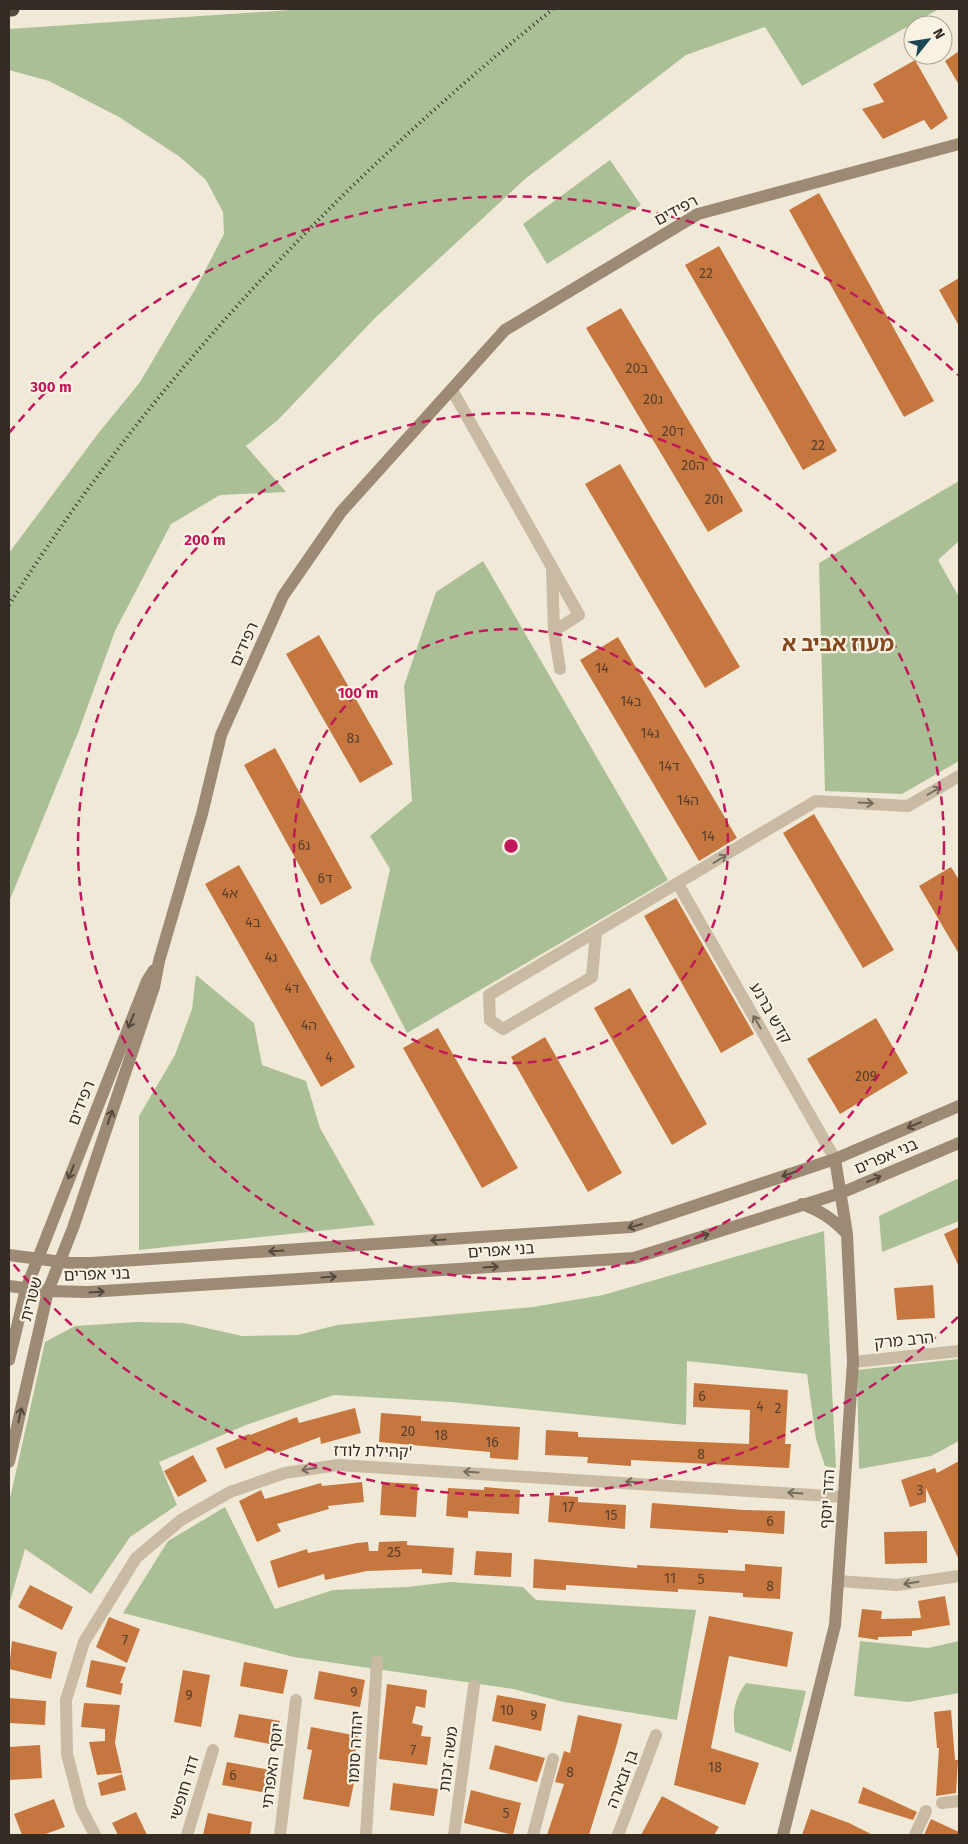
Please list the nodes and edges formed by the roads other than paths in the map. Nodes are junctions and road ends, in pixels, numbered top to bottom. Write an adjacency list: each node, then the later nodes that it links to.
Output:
1 (959, 144): 2 (street, רפידים)
2 (452, 390): 3 (street); 9 (street, רפידים)
3 (552, 569): 4 (street); 4 (street)
4 (554, 630): 5 (street)
5 (560, 669)
6 (959, 776): 7 (street, one-way to 6)
7 (678, 884): 8 (street); 12 (street, קדש ברנע, one-way to 7)
8 (596, 932): 8 (street)
9 (159, 961): 17 (street, רפידים, one-way to 17); 18 (street, רפידים, one-way to 9)
10 (959, 1106): 12 (street, בני אפרים, one-way to 12)
11 (959, 1143): 13 (street, בני אפרים, one-way to 11)
12 (835, 1159): 13 (street, הדר יוסף); 18 (street, בני אפרים, one-way to 18)
13 (841, 1193): 14 (street, בני אפרים); 15 (street, הדר יוסף)
14 (802, 1204): 15 (street); 21 (street, בני אפרים, one-way to 14)
15 (847, 1234): 24 (street, הדר יוסף)
16 (9, 1255): 17 (street, בני אפרים)
17 (38, 1259): 18 (street, בני אפרים); 20 (street, שטרית)
18 (59, 1262): 21 (street, שטרית)
19 (9, 1286): 20 (street, בני אפרים)
20 (26, 1289): 21 (street, בני אפרים); 23 (street, שטרית)
21 (48, 1291): 25 (street, שטרית, one-way to 21)
22 (959, 1351): 24 (street, הרב מרק)
23 (9, 1360)
24 (853, 1362): 26 (street, הדר יוסף)
25 (9, 1462)
26 (844, 1497): 28 (street, הדר יוסף); 38 (street, קהילת לודז', one-way to 38)
27 (959, 1576): 28 (street, one-way to 28)
28 (838, 1581): 45 (street, הדר יוסף)
29 (377, 1661): 41 (street, יהודה סומו)
30 (474, 1686): 42 (street, משה זכות)
31 (296, 1700): 40 (street, יוסף האפרתי)
32 (656, 1735): 44 (street, בן זבארה)
33 (213, 1750): 39 (street, דוד חופשי)
34 (553, 1759): 43 (street)
35 (959, 1801): 36 (street)
36 (942, 1803)
37 (926, 1812): 46 (street)
38 (95, 1835)
39 (187, 1835)
40 (280, 1835)
41 (366, 1835)
42 (454, 1835)
43 (533, 1835)
44 (618, 1835)
45 (783, 1835)
46 (915, 1835)

